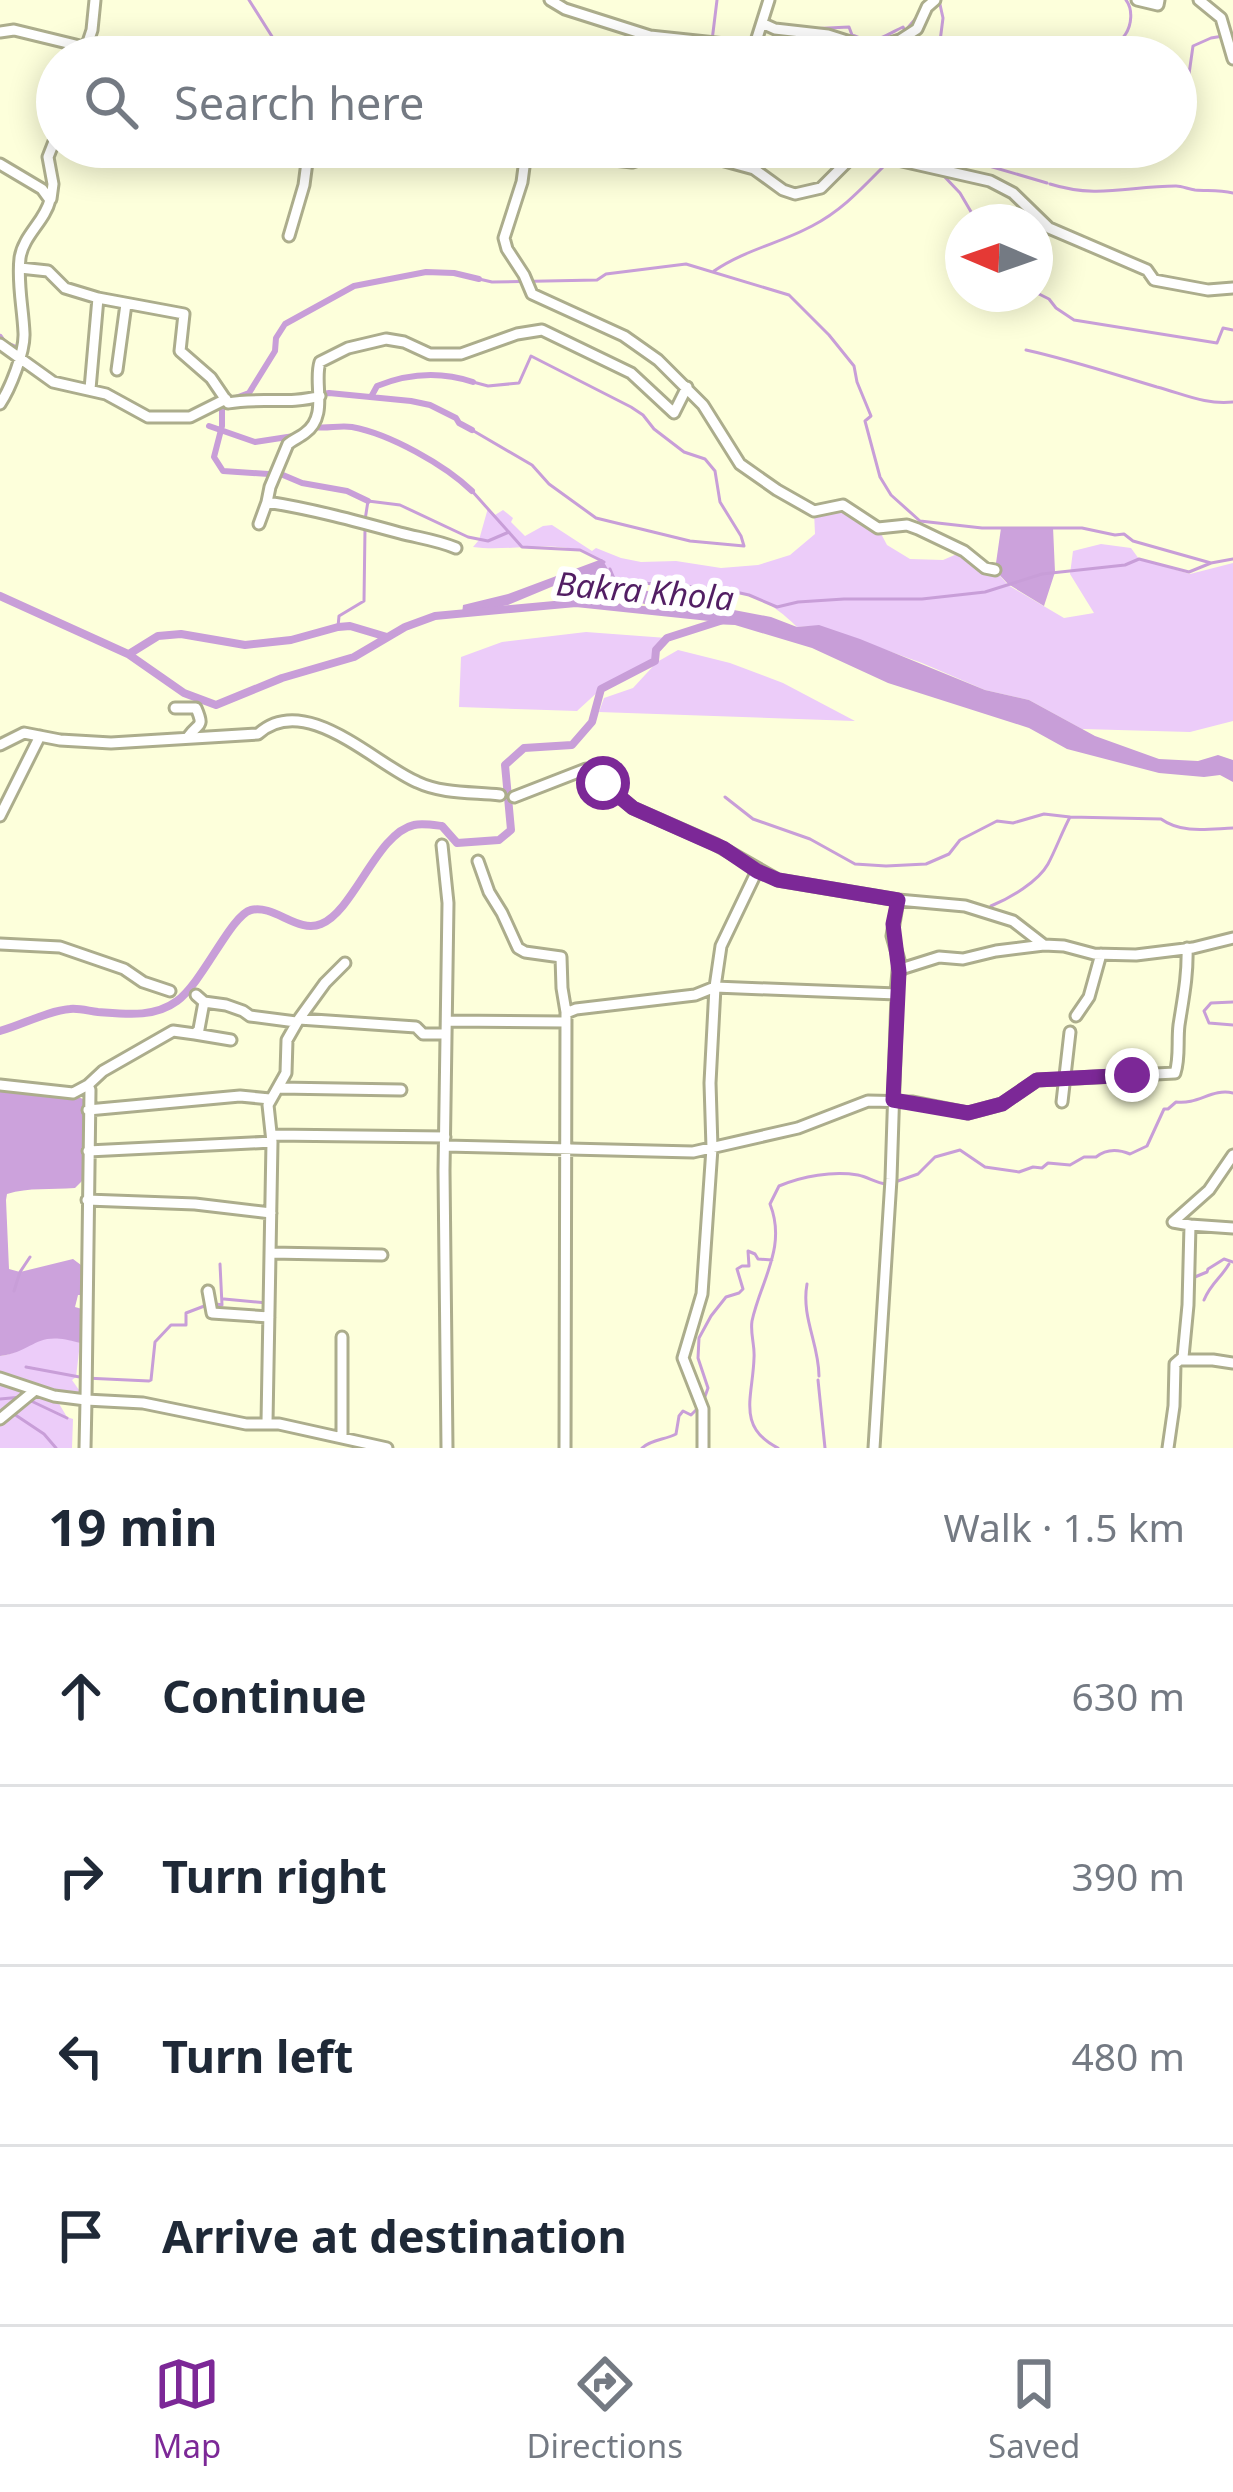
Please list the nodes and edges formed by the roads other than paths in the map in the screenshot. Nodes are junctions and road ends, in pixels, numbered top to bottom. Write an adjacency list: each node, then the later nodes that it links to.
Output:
1 (95, 0): 10 (street)
2 (550, 0): 11 (street)
3 (769, 0): 8 (street)
4 (935, 0): 14 (street)
5 (1137, 0): 6 (street)
6 (1160, 0)
7 (1199, 0): 16 (street)
8 (764, 24): 12 (street); 13 (street)
9 (0, 32): 15 (street)
10 (90, 36)
11 (650, 36)
12 (759, 36)
13 (831, 36)
14 (906, 36)
15 (36, 37)
16 (1233, 59)
17 (0, 164): 24 (street)
18 (50, 168): 24 (street)
19 (306, 168): 25 (street)
20 (524, 168): 33 (street)
21 (751, 168): 22 (street)
22 (841, 168)
23 (933, 168): 27 (street)
24 (50, 200): 26 (street)
25 (289, 236)
26 (20, 268): 28 (street); 31 (street)
27 (1233, 288)
28 (98, 298): 29 (street); 34 (street)
29 (126, 304): 32 (street); 36 (street)
30 (0, 344): 31 (street)
31 (20, 356): 34 (street); 37 (street)
32 (117, 370)
33 (687, 388): 35 (street); 41 (street)
34 (90, 389): 36 (street)
35 (318, 398): 36 (street); 38 (street)
36 (226, 399)
37 (0, 404)
38 (267, 502): 39 (street); 40 (street)
39 (259, 524)
40 (456, 548)
41 (995, 570)
42 (175, 708): 44 (street)
43 (40, 736): 44 (street); 45 (street); 48 (street)
44 (188, 736): 46 (street)
45 (0, 745)
46 (500, 795)
47 (514, 797): 51 (street)
48 (0, 816)
49 (442, 845): 66 (street)
50 (478, 861): 64 (street)
51 (757, 871): 52 (street); 60 (street)
52 (898, 900): 55 (street); 59 (street)
53 (1233, 938): 56 (street)
54 (0, 944): 61 (street)
55 (1044, 945): 57 (street); 59 (street)
56 (1187, 948): 57 (street); 71 (street)
57 (1101, 955): 63 (street)
58 (345, 963): 65 (street)
59 (899, 972): 62 (street)
60 (716, 987): 62 (street); 64 (street); 82 (street)
61 (170, 991)
62 (896, 993): 77 (street)
63 (1076, 1016)
64 (566, 1017): 66 (street); 83 (street)
65 (298, 1021): 68 (street); 69 (street); 74 (street)
66 (447, 1021): 69 (street)
67 (1070, 1032): 71 (street)
68 (195, 1034): 70 (street); 73 (street)
69 (446, 1034): 81 (street)
70 (231, 1040)
71 (1064, 1080): 77 (street); 78 (street)
72 (0, 1085): 73 (street)
73 (88, 1085): 79 (street)
74 (279, 1088): 75 (street); 76 (street)
75 (401, 1090)
76 (270, 1099): 79 (street); 80 (street)
77 (893, 1100): 82 (street); 108 (street)
78 (1061, 1102)
79 (88, 1110): 84 (street)
80 (272, 1138): 81 (street); 84 (street); 87 (street)
81 (445, 1142): 83 (street); 105 (street)
82 (712, 1148): 83 (street); 107 (street)
83 (563, 1150): 106 (street)
84 (88, 1151): 86 (street)
85 (1233, 1155): 88 (street)
86 (87, 1200): 87 (street); 99 (street)
87 (271, 1213): 90 (street)
88 (1190, 1225): 89 (street); 95 (street)
89 (1233, 1228)
90 (270, 1253): 91 (street); 93 (street)
91 (382, 1255)
92 (208, 1291): 93 (street)
93 (269, 1317): 101 (street)
94 (342, 1337): 102 (street)
95 (1180, 1360): 96 (street); 109 (street)
96 (1233, 1363)
97 (0, 1378): 98 (street)
98 (34, 1391): 99 (street); 100 (street)
99 (86, 1400): 101 (street); 103 (street)
100 (0, 1419)
101 (267, 1422): 102 (street)
102 (342, 1438): 104 (street)
103 (85, 1448)
104 (387, 1448)
105 (447, 1448)
106 (565, 1448)
107 (703, 1448)
108 (874, 1448)
109 (1168, 1448)

